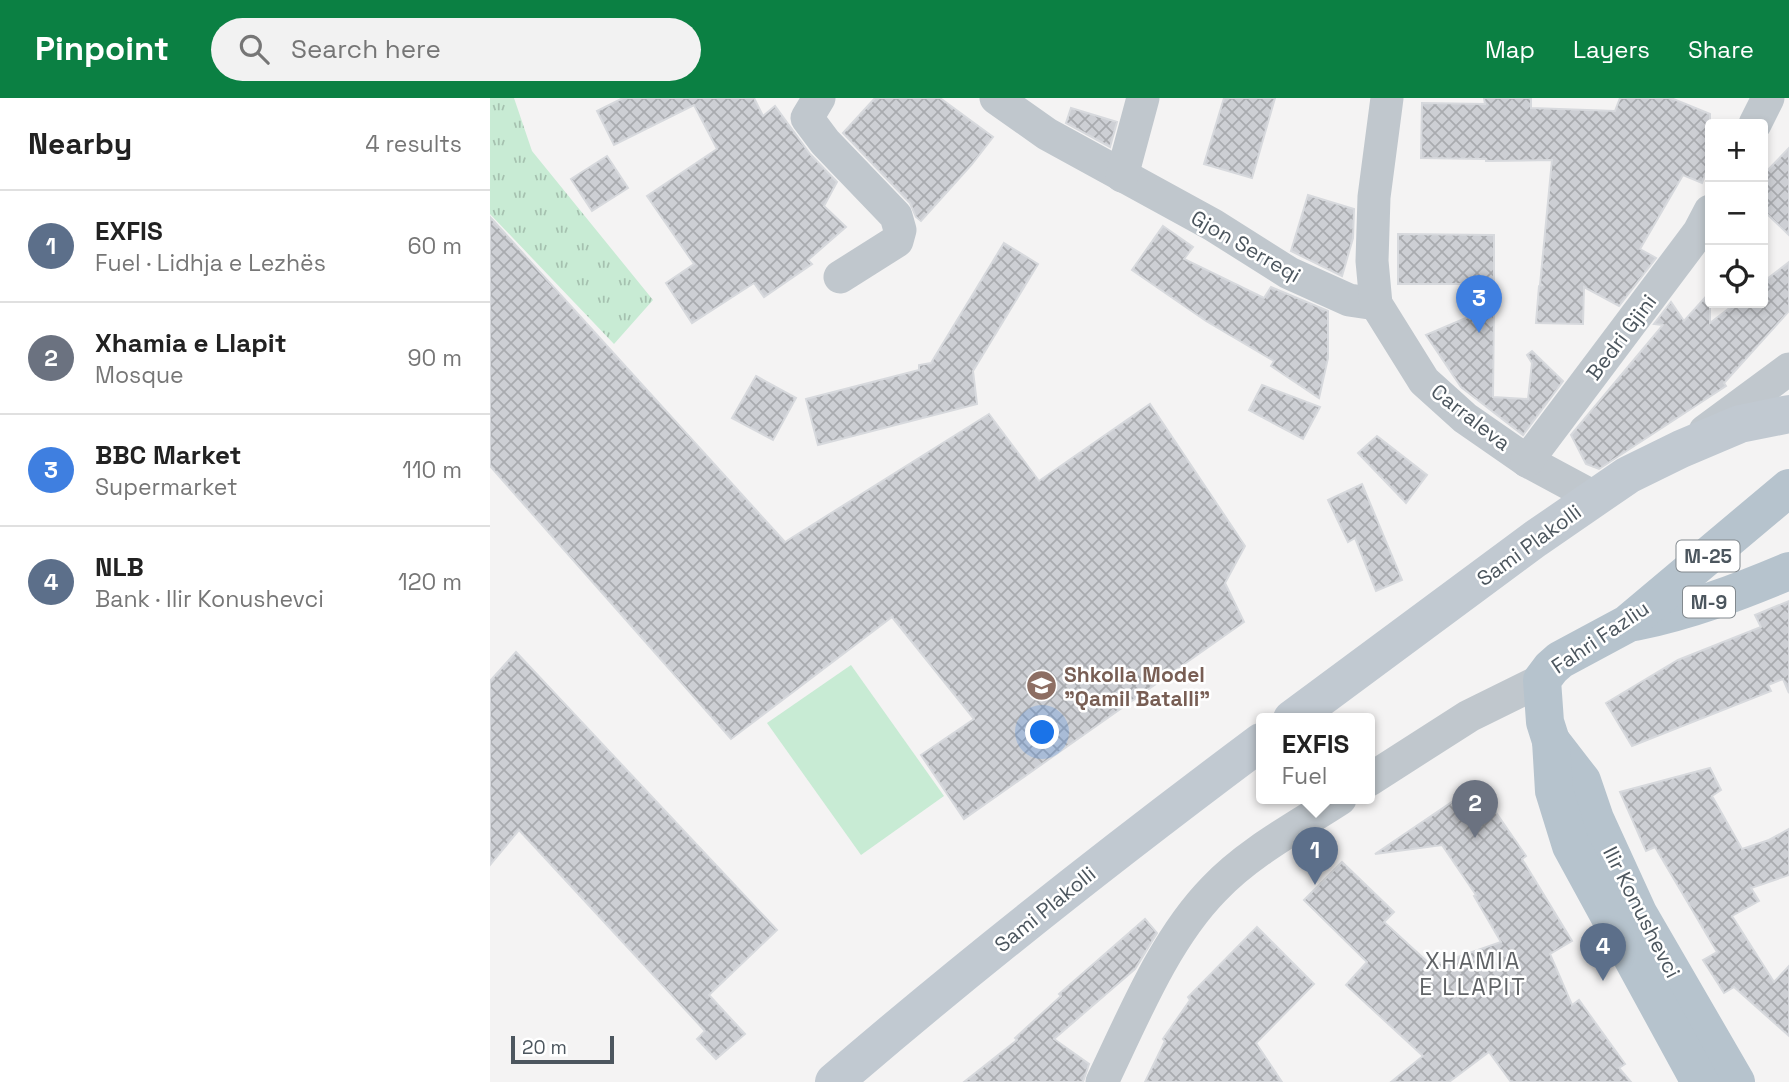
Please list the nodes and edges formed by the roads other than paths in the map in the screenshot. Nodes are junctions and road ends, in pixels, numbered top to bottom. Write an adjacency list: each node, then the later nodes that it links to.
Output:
1 (819, 98): 9 (street)
2 (996, 98): 7 (street, Gjon Serreqi)
3 (1143, 98): 7 (street)
4 (1387, 98): 10 (street, Carraleva)
5 (1768, 98): 6 (street)
6 (1758, 119)
7 (1122, 176): 10 (street, Gjon Serreqi)
8 (1705, 221): 14 (street, Bedri Gjini)
9 (840, 277)
10 (1376, 304): 14 (street, Carraleva)
11 (1789, 369): 13 (street)
12 (1789, 414): 13 (main road, Sami Plakolli)
13 (1681, 449): 16 (main road, Sami Plakolli)
14 (1527, 461): 16 (street, Carraleva)
15 (1789, 488): 18 (main road, Fahri Fazliu / M-25)
16 (1594, 498): 20 (main road, Sami Plakolli)
17 (1789, 570): 18 (main road, M-9)
18 (1626, 624): 19 (main road, Fahri Fazliu / M-9)
19 (1542, 680): 21 (main road, Ilir Konushevci); 23 (street)
20 (1300, 713)
21 (1551, 741): 27 (main road, Ilir Konushevci); 28 (main road, Ilir Konushevci)
22 (1256, 746): 25 (main road, Sami Plakolli)
23 (1375, 776)
24 (1332, 804): 26 (street)
25 (834, 1082)
26 (1102, 1082)
27 (1700, 1082)
28 (1736, 1082)

